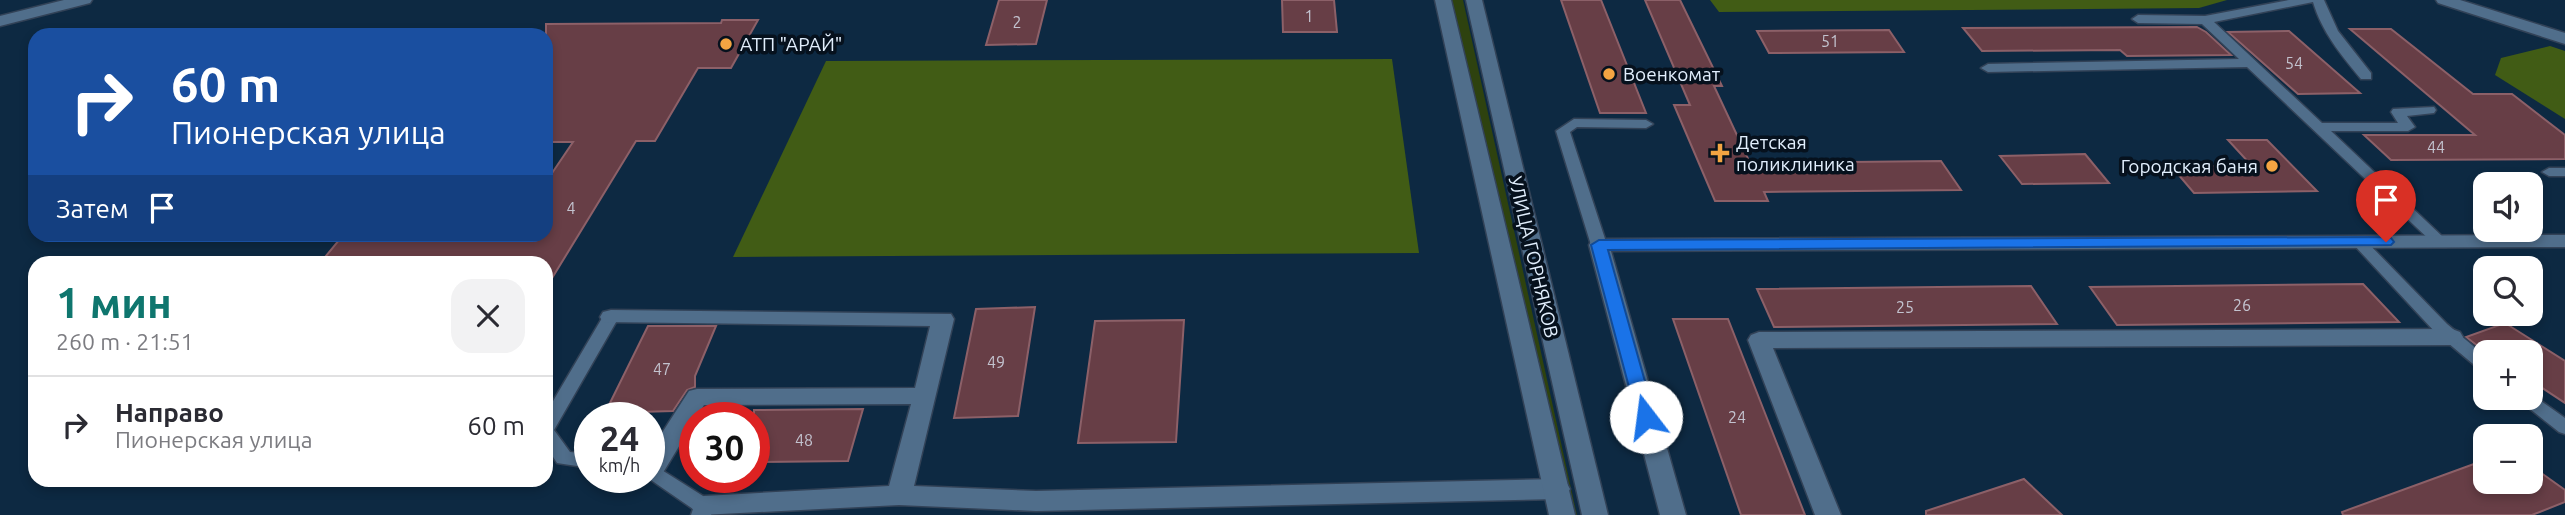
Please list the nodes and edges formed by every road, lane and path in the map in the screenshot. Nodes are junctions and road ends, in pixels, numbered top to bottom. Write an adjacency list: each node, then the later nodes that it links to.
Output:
1 (84, 0): 9 (street)
2 (1443, 0): 34 (street, УЛИЦА ГОРНЯКОВ)
3 (1474, 0): 39 (street, УЛИЦА ГОРНЯКОВ)
4 (2308, 0): 8 (lane)
5 (2318, 0): 13 (lane)
6 (2444, 0): 10 (street)
7 (2138, 19): 8 (lane)
8 (2205, 20): 11 (lane)
9 (0, 21)
10 (2565, 39)
11 (2251, 63): 12 (lane); 16 (lane)
12 (1988, 68)
13 (2366, 76)
14 (2429, 110): 16 (lane)
15 (1646, 124): 22 (lane)
16 (2318, 127): 21 (lane)
17 (2549, 172): 18 (lane)
18 (2565, 172)
19 (2565, 241): 21 (street)
20 (2359, 242): 21 (street); 22 (street); 24 (lane)
21 (2439, 242)
22 (1599, 245): 40 (street)
23 (611, 317): 26 (street); 28 (lane)
24 (2452, 337): 25 (lane); 41 (street)
25 (2473, 355)
26 (925, 396): 31 (street); 35 (street)
27 (2542, 410): 29 (lane)
28 (553, 418)
29 (2565, 427)
30 (553, 441): 32 (lane)
31 (665, 447)
32 (574, 459)
33 (665, 480): 37 (lane)
34 (1557, 489): 36 (street); 38 (street, УЛИЦА ГОРНЯКОВ)
35 (899, 495): 36 (street); 37 (street)
36 (1035, 508)
37 (702, 510)
38 (1562, 515)
39 (1595, 515)
40 (1673, 515)
41 (1828, 515)

